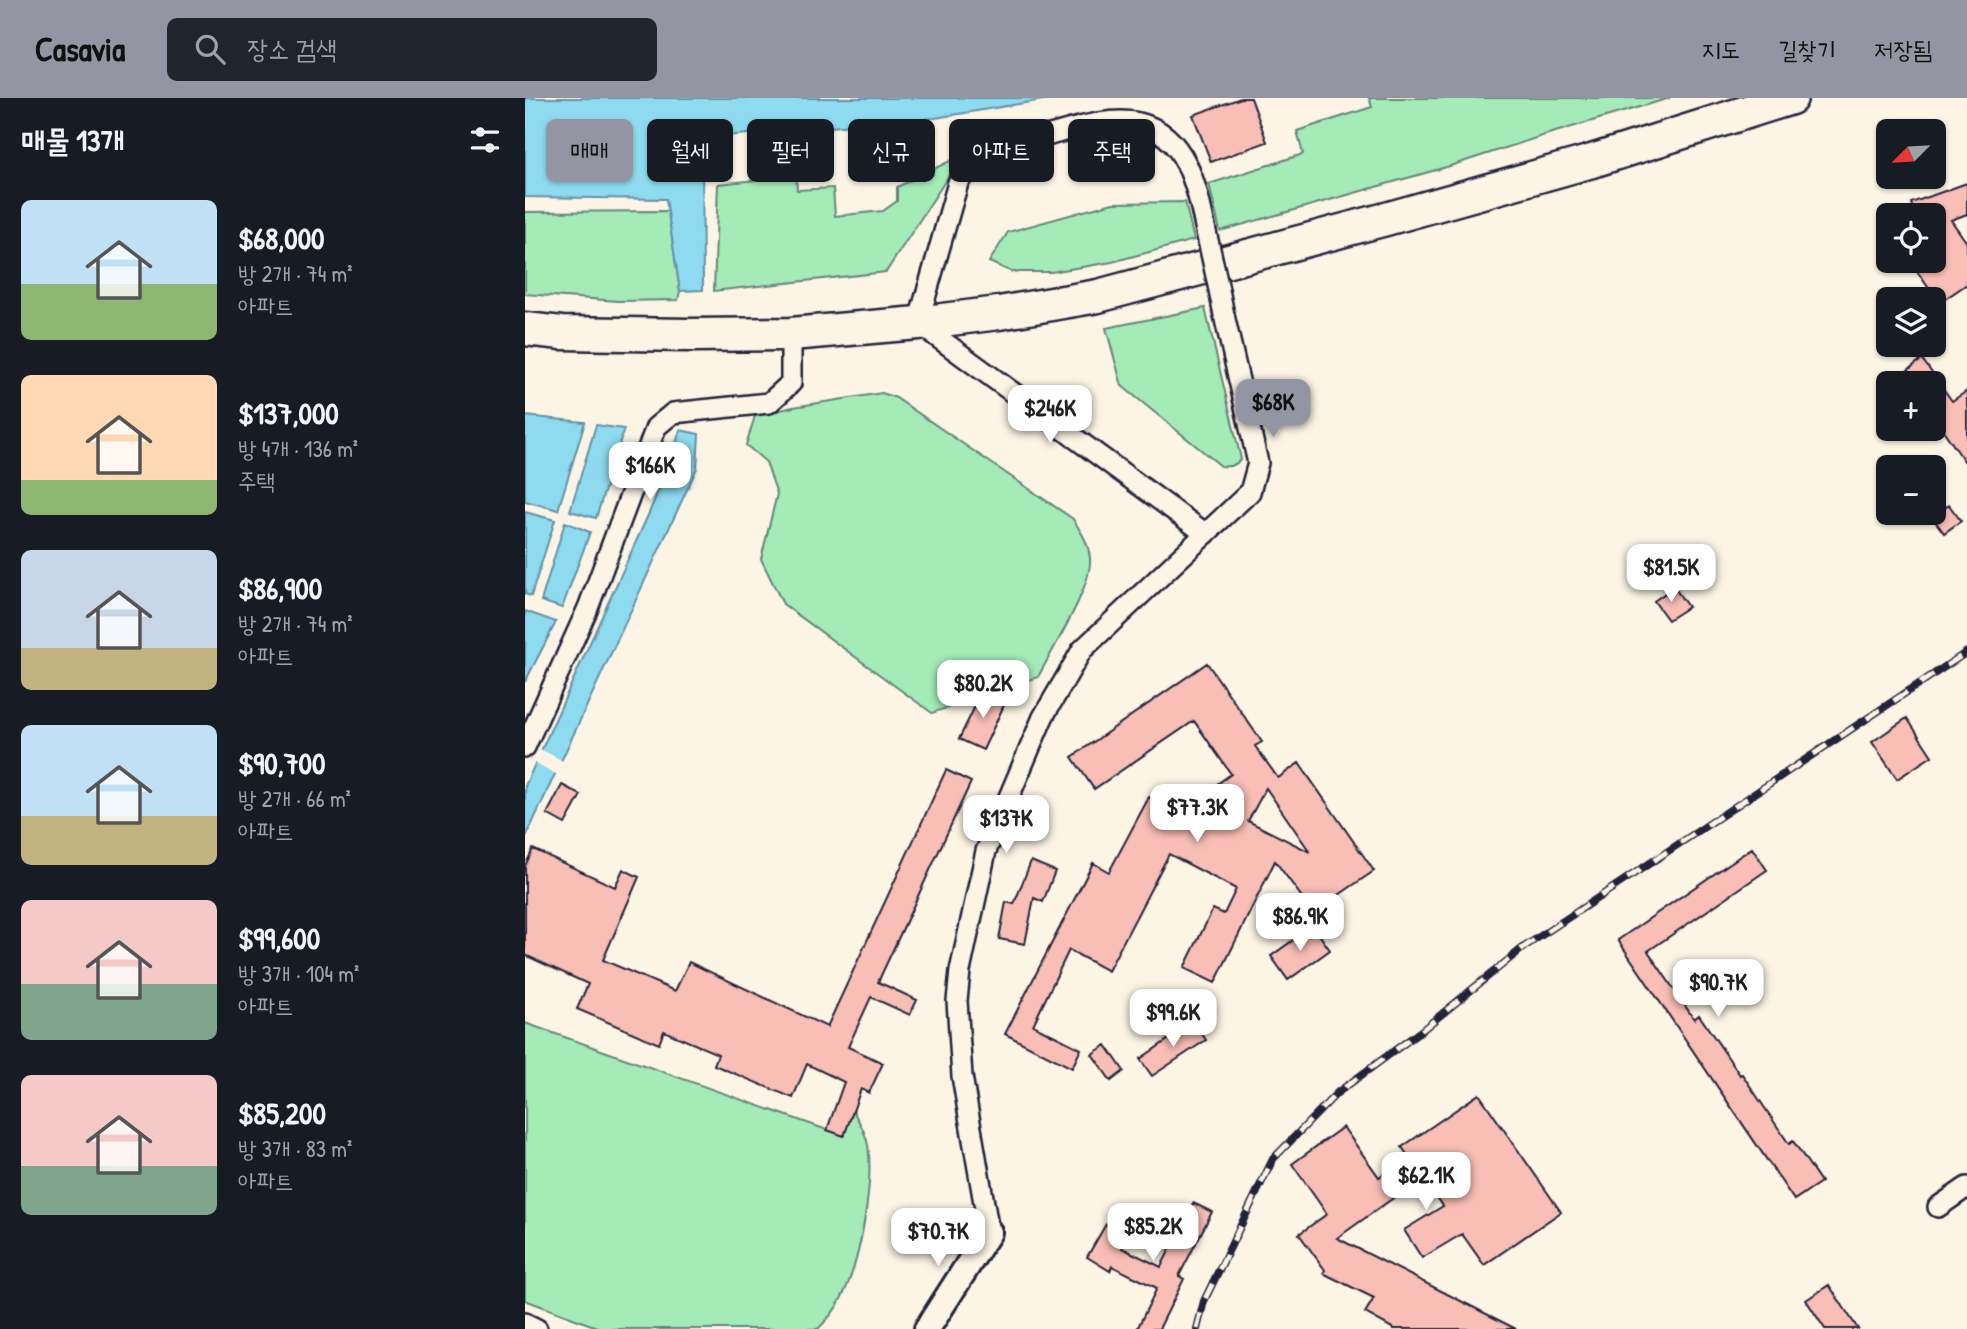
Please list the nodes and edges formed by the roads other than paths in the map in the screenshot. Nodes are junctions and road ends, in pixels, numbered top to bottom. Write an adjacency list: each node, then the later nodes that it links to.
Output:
1 (1791, 98): 2 (highway)
2 (918, 323): 4 (highway); 5 (street); 5 (street, bridge)
3 (525, 329): 4 (highway)
4 (791, 334): 6 (street)
5 (1206, 534): 9 (street)
6 (525, 747)
7 (1967, 1187): 8 (street)
8 (1938, 1207)
9 (989, 1232): 12 (street)
10 (525, 1323): 11 (street)
11 (537, 1329)
12 (926, 1329)

